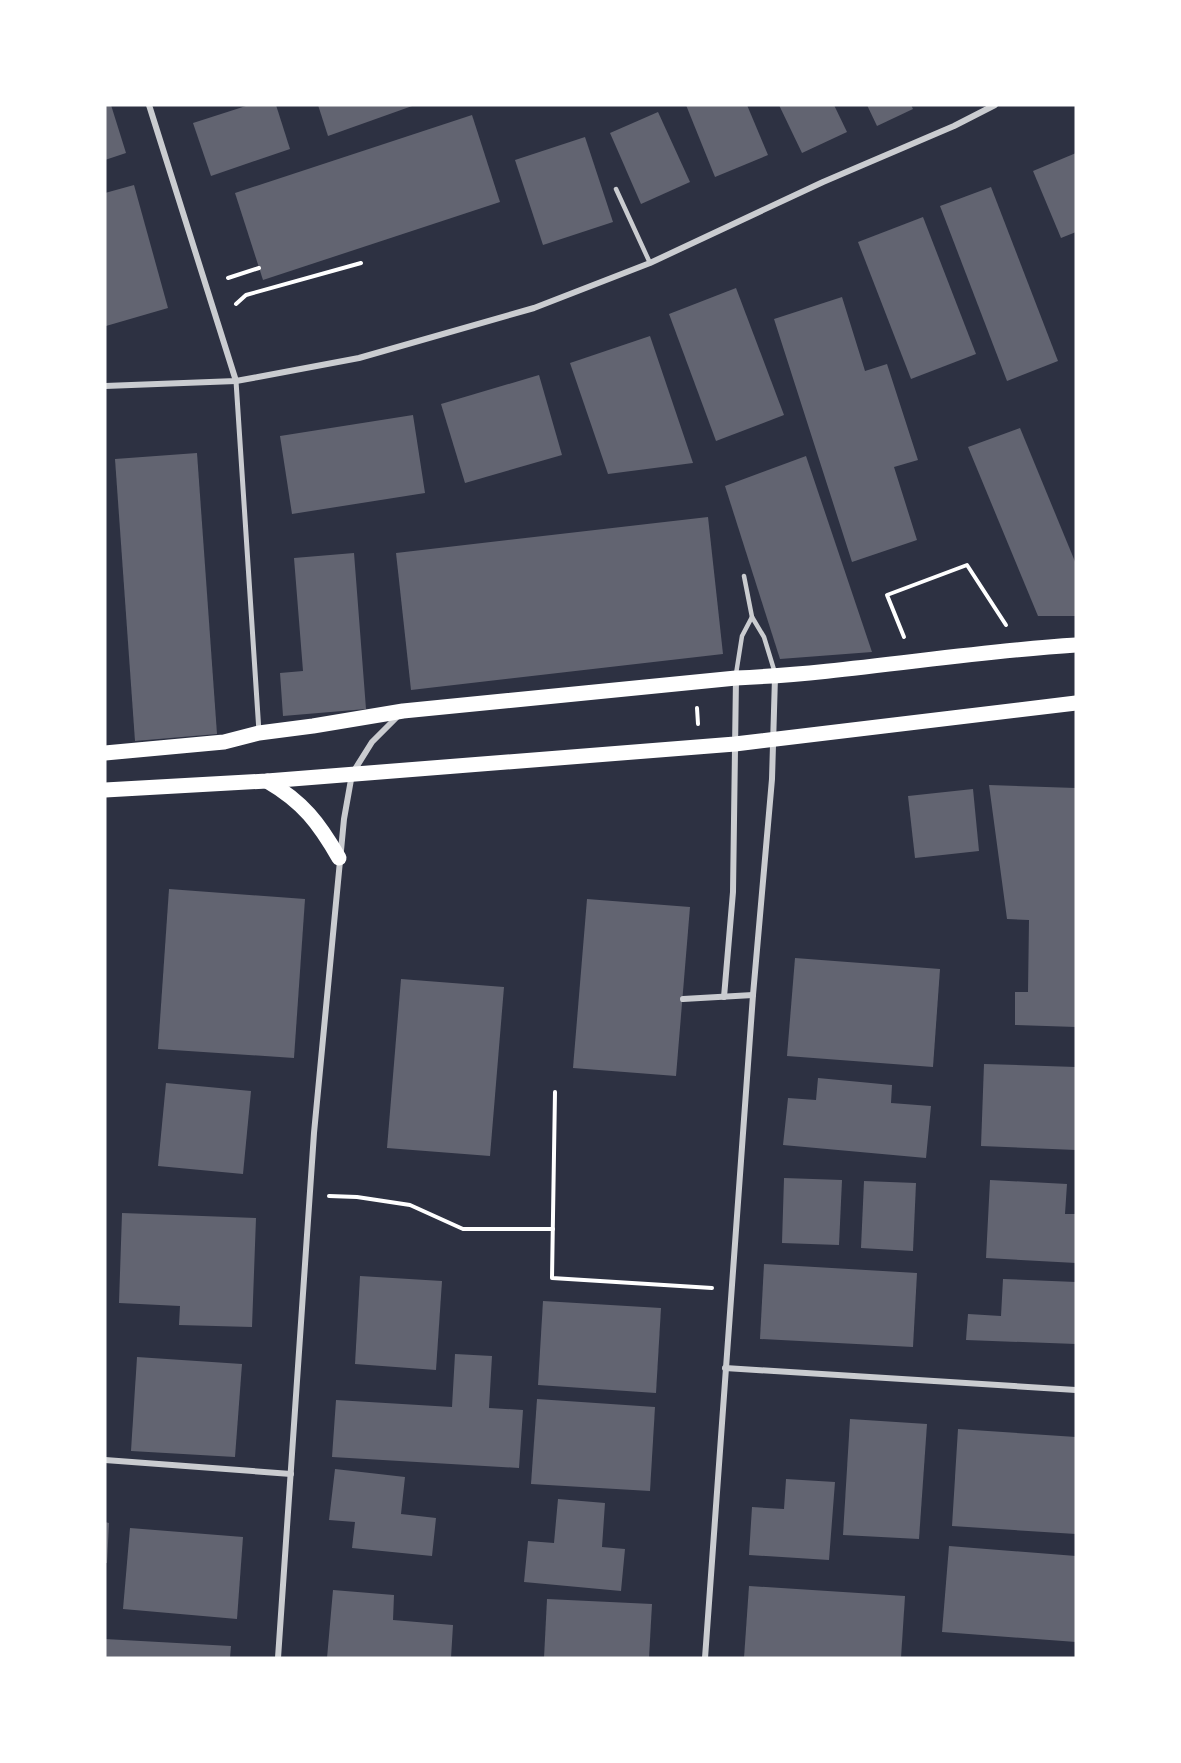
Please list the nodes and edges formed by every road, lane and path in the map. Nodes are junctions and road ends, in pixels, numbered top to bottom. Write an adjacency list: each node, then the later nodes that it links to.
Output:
1 (149, 105): 9 (street)
2 (995, 105): 5 (street)
3 (616, 189): 5 (lane)
4 (361, 263): 8 (path)
5 (650, 263): 9 (street)
6 (259, 268): 7 (path)
7 (228, 278)
8 (236, 304)
9 (236, 381): 10 (street); 21 (street)
10 (105, 386)
11 (744, 576): 12 (lane)
12 (752, 617): 16 (lane); 17 (lane)
13 (1076, 645): 14 (main road)
14 (1021, 649): 15 (main road); 15 (path)
15 (914, 662): 16 (main road)
16 (775, 676): 17 (main road); 22 (street)
17 (736, 678): 18 (main road); 23 (street)
18 (695, 683): 20 (main road); 24 (path)
19 (1076, 703): 22 (main road)
20 (403, 711): 21 (main road); 26 (street)
21 (259, 733): 25 (main road)
22 (774, 740): 23 (main road); 30 (street)
23 (735, 744): 24 (main road); 31 (street)
24 (700, 747): 26 (main road)
25 (105, 753)
26 (352, 774): 27 (main road); 29 (street)
27 (267, 781): 28 (main road); 29 (main road)
28 (105, 790)
29 (339, 858): 34 (street)
30 (753, 995): 31 (street); 36 (street)
31 (724, 997): 32 (street)
32 (683, 999)
33 (555, 1092): 35 (path)
34 (310, 1195): 35 (path); 40 (street)
35 (553, 1229): 36 (path)
36 (733, 1290): 37 (street)
37 (725, 1368): 38 (street); 42 (street)
38 (1076, 1390)
39 (105, 1460): 40 (street)
40 (291, 1474): 41 (street)
41 (278, 1658)
42 (705, 1658)

